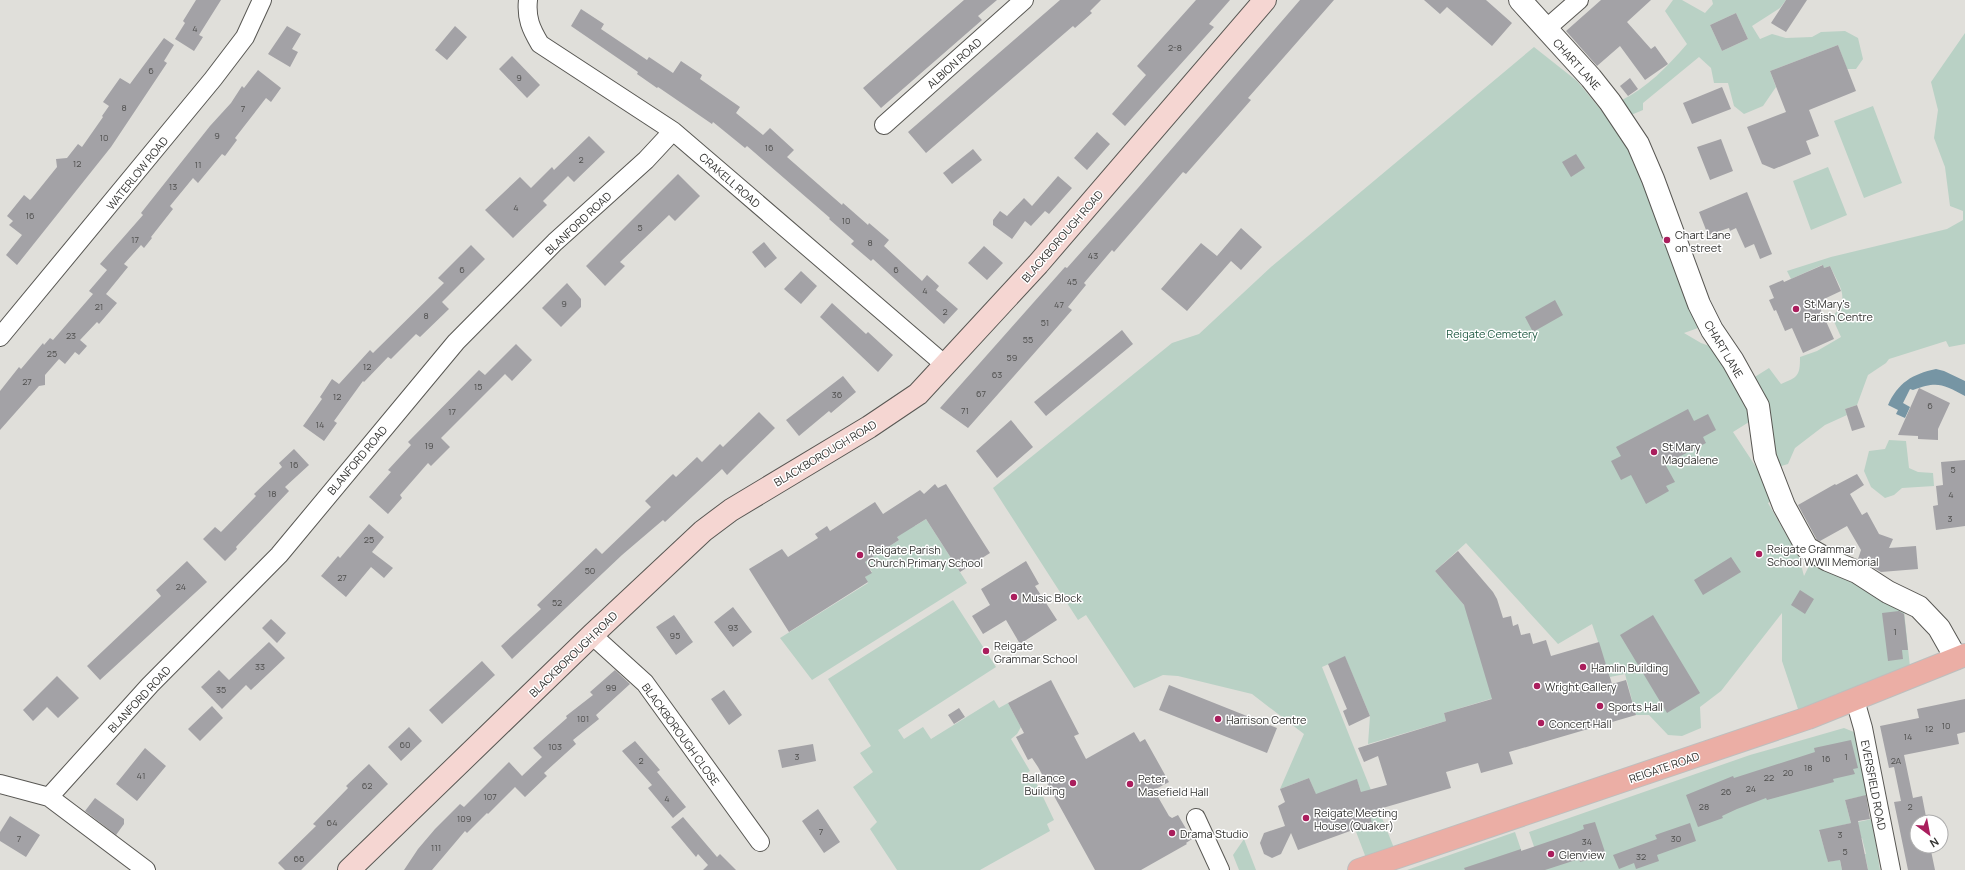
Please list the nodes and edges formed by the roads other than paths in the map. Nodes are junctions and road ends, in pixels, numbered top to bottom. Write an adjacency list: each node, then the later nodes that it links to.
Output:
1 (262, 0): 10 (street, WATERLOW ROAD)
2 (528, 0): 9 (street, CRAKELL ROAD)
3 (1024, 0): 8 (street, ALBION ROAD)
4 (1265, 0): 11 (main road, BLACKBOROUGH ROAD)
5 (1520, 0): 7 (street, CHART LANE)
6 (1579, 0): 7 (street)
7 (1547, 28): 13 (street, CHART LANE)
8 (884, 126)
9 (673, 131): 11 (street, CRAKELL ROAD); 16 (street, BLANFORD ROAD)
10 (0, 338)
11 (944, 364): 12 (main road, BLACKBOROUGH ROAD)
12 (592, 635): 18 (street, BLACKBOROUGH CLOSE); 20 (main road, BLACKBOROUGH ROAD)
13 (1961, 656): 14 (main road, REIGATE ROAD)
14 (1855, 700): 22 (main road, REIGATE ROAD); 23 (street, EVERSFIELD ROAD)
15 (0, 784): 16 (street)
16 (50, 797): 19 (street)
17 (1196, 818): 21 (street)
18 (760, 842)
19 (146, 870)
20 (349, 870)
21 (1220, 870)
22 (1359, 870)
23 (1891, 870)

